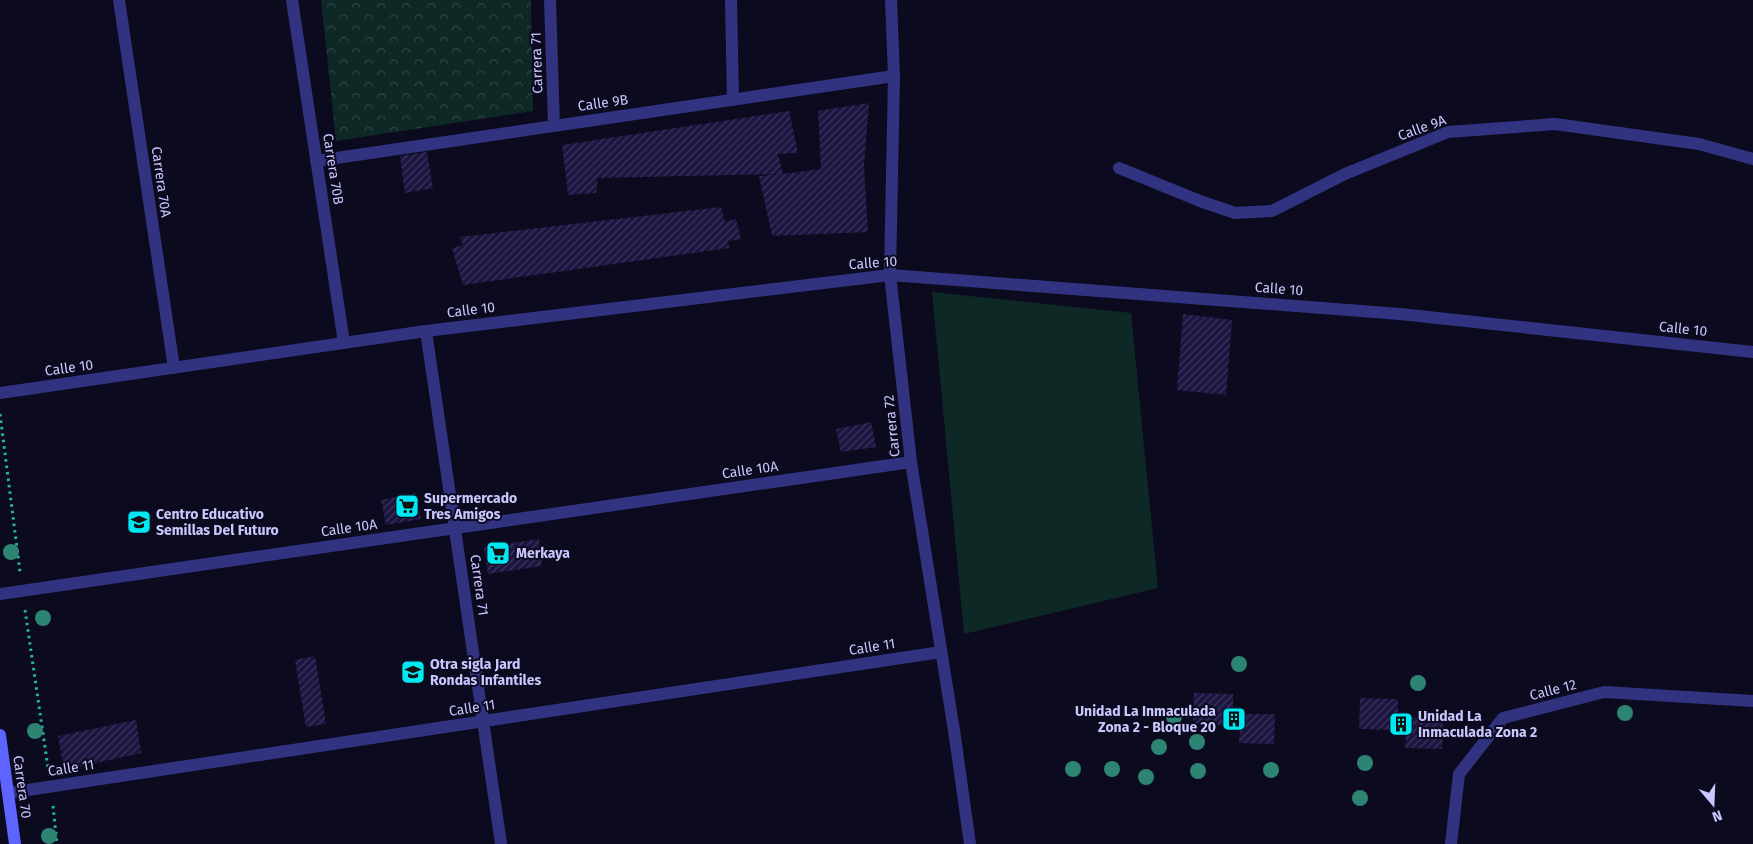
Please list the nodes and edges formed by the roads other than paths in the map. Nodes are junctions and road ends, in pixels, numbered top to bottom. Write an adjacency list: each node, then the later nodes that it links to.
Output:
1 (119, 0): 16 (street, Carrera 70A)
2 (292, 0): 10 (street, Carrera 70B)
3 (550, 0): 8 (street, Carrera 71)
4 (731, 0): 7 (street)
5 (892, 0): 6 (street, Carrera 72)
6 (894, 76): 7 (street, Calle 9B); 12 (street, Carrera 72)
7 (733, 100): 8 (street, Calle 9B)
8 (554, 126): 10 (street, Calle 9B)
9 (1753, 159): 11 (street, Calle 9A)
10 (316, 161): 14 (street, Carrera 70B)
11 (1119, 168)
12 (890, 275): 13 (street, Calle 10); 15 (street, Calle 10); 18 (street, Carrera 72)
13 (426, 331): 14 (street, Calle 10); 19 (street, Carrera 71)
14 (344, 343): 16 (street, Calle 10)
15 (1753, 352)
16 (174, 368): 17 (street, Calle 10)
17 (0, 393)
18 (910, 462): 19 (street, Calle 10A); 21 (street, Carrera 72)
19 (456, 528): 20 (street, Calle 10A); 23 (street, Carrera 71)
20 (0, 594)
21 (941, 652): 23 (street, Calle 11); 28 (street, Carrera 72)
22 (1753, 701): 29 (street, Calle 12)
23 (484, 721): 25 (street, Calle 11); 27 (street, Carrera 71)
24 (0, 735): 25 (main road, Carrera 70)
25 (8, 793): 26 (main road, Carrera 70)
26 (15, 844)
27 (501, 844)
28 (970, 844)
29 (1451, 844)

